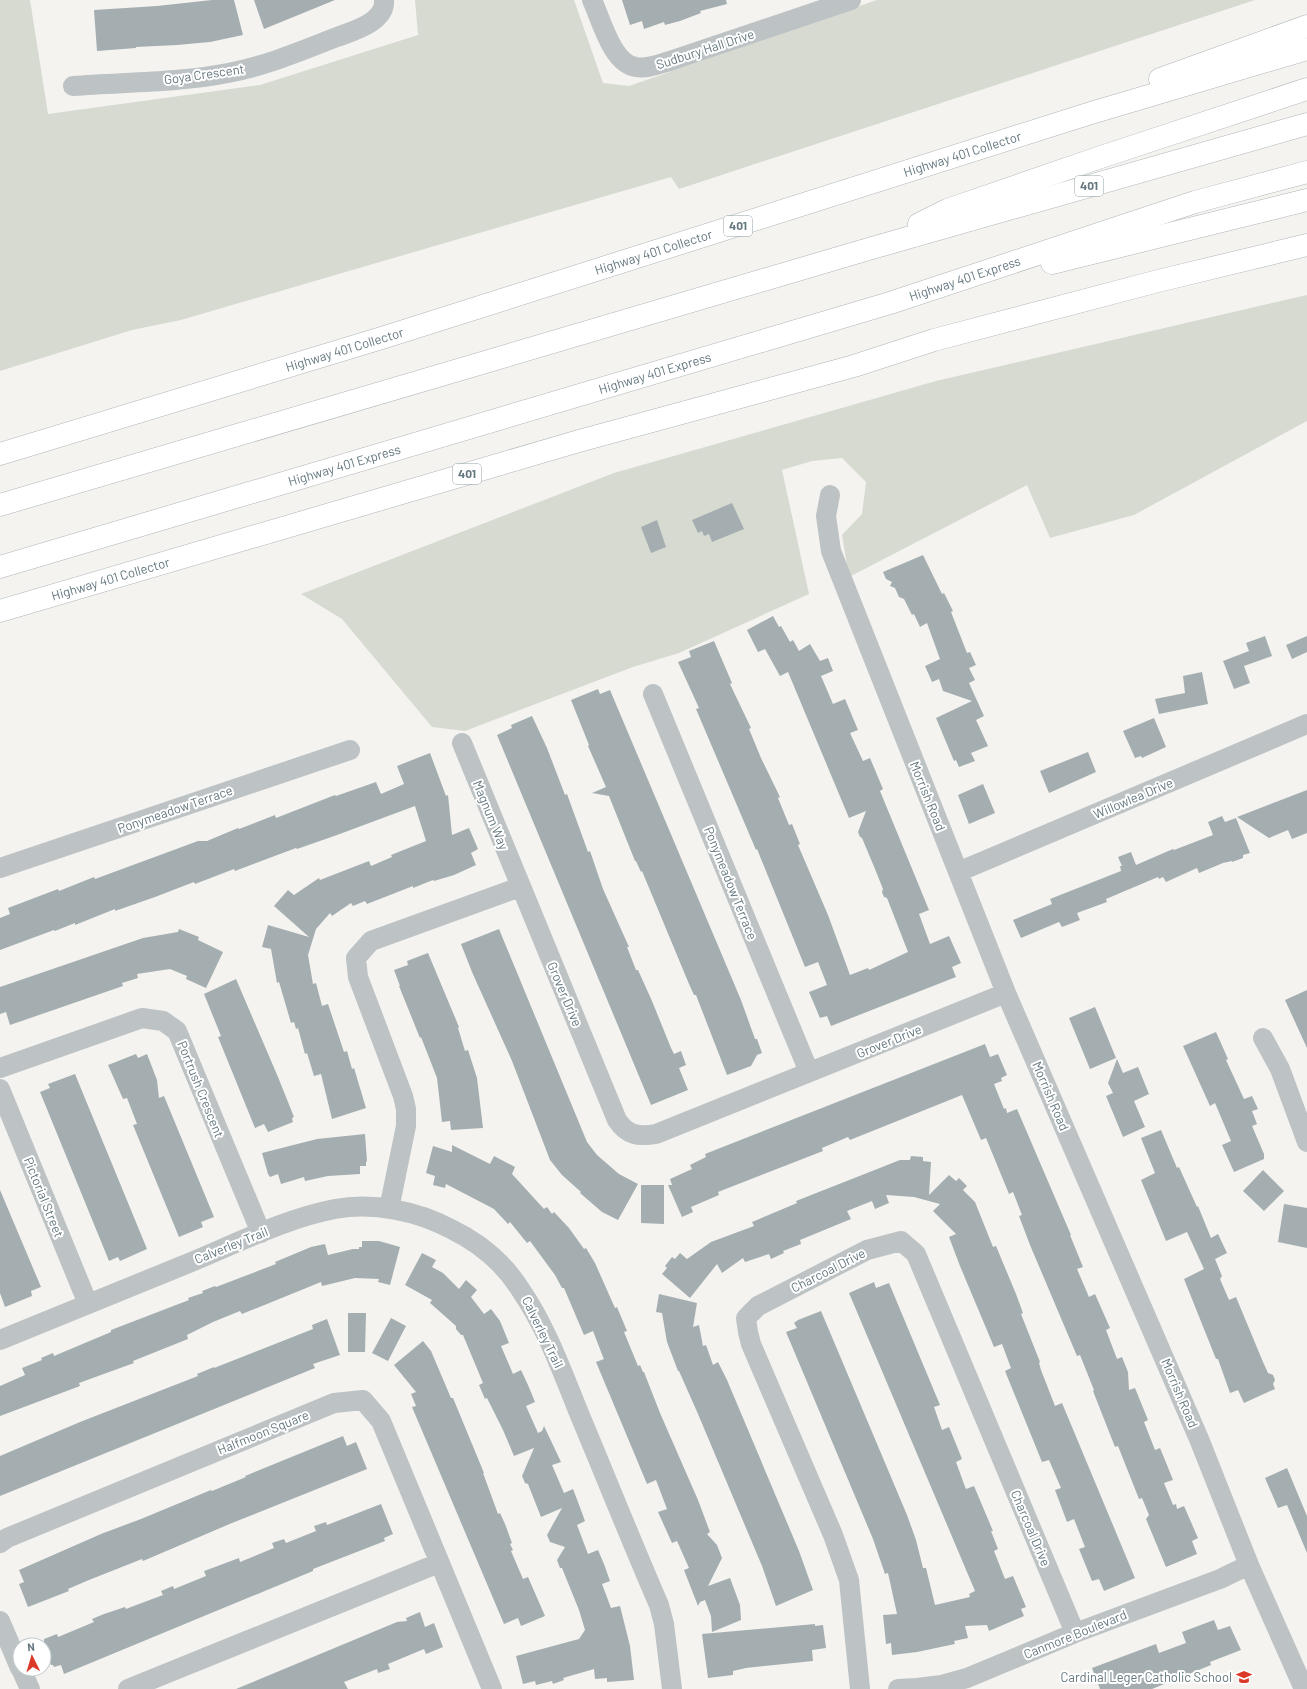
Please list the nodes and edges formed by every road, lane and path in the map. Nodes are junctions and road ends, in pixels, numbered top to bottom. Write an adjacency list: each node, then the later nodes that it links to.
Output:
1 (384, 0): 6 (street, Goya Crescent)
2 (592, 0): 3 (street, Sudbury Hall Drive)
3 (851, 0)
4 (1307, 26): 8 (highway)
5 (1307, 49): 8 (highway, Highway 401 Collector / 401)
6 (73, 86)
7 (1307, 89): 13 (highway)
8 (1091, 113): 15 (highway, Highway 401 Collector / 401)
9 (1307, 124): 13 (highway, 401)
10 (1307, 172): 14 (highway, Highway 401 Express)
11 (1307, 200): 14 (highway)
12 (1307, 245): 19 (highway, Highway 401 Collector / 401)
13 (872, 248): 17 (highway, 401)
14 (890, 303): 18 (highway, Highway 401 Express)
15 (0, 454)
16 (830, 495): 25 (street, Morrish Road)
17 (0, 505)
18 (0, 567)
19 (0, 611)
20 (653, 694): 30 (street, Ponymeadow Terrace)
21 (1307, 724): 25 (street, Willowlea Drive)
22 (462, 743): 26 (street, Magnum Way)
23 (350, 750): 24 (street, Ponymeadow Terrace)
24 (0, 868)
25 (958, 872): 27 (street, Morrish Road)
26 (520, 887): 30 (street, Grover Drive); 33 (street)
27 (1006, 993): 30 (street, Grover Drive); 39 (street, Morrish Road)
28 (1264, 1038): 32 (street)
29 (0, 1068): 34 (street, Portrush Crescent)
30 (809, 1072)
31 (0, 1089): 35 (street, Pictorial Street)
32 (1307, 1142)
33 (389, 1209): 34 (street, Calverley Trail); 48 (street, Calverley Trail)
34 (261, 1233): 35 (street, Calverley Trail)
35 (88, 1304): 36 (street, Calverley Trail)
36 (0, 1340)
37 (0, 1543): 38 (street, Halfmoon Square)
38 (439, 1563): 46 (street); 47 (street, Halfmoon Square)
39 (1249, 1565): 41 (street, Canmore Boulevard); 44 (street, Morrish Road)
40 (0, 1621): 42 (street)
41 (1076, 1634): 49 (street, Charcoal Drive); 50 (street, Canmore Boulevard)
42 (12, 1649)
43 (24, 1677): 45 (street)
44 (1299, 1687)
45 (30, 1689)
46 (128, 1689)
47 (492, 1689)
48 (672, 1689)
49 (860, 1689)
50 (898, 1689)

